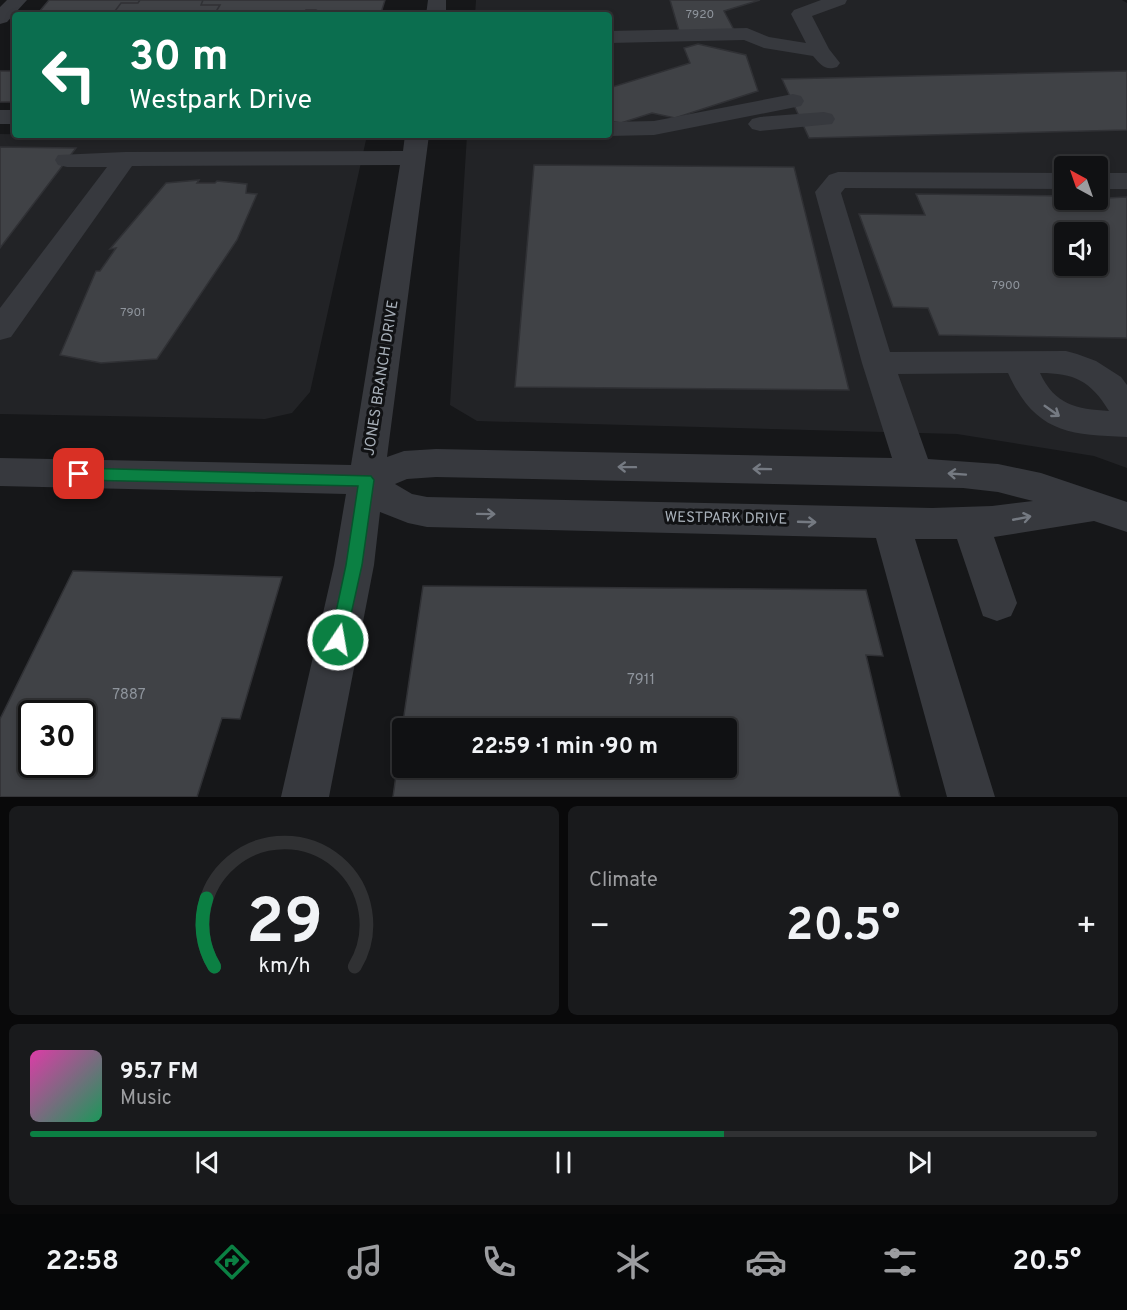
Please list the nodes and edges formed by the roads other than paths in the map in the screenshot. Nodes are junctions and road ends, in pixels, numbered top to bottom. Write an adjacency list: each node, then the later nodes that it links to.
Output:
1 (18, 0): 3 (street)
2 (816, 5): 4 (street); 4 (street)
3 (0, 18)
4 (747, 34): 5 (street)
5 (612, 47)
6 (793, 101): 8 (street)
7 (824, 119): 8 (street)
8 (654, 128): 9 (street)
9 (612, 129)
10 (416, 146): 11 (street); 23 (street, JONES BRANCH DRIVE)
11 (125, 159): 12 (street); 16 (street)
12 (67, 160)
13 (1054, 181): 17 (street)
14 (1108, 181): 15 (street)
15 (1127, 181)
16 (0, 330)
17 (878, 363): 18 (street); 21 (street)
18 (1019, 364): 19 (street); 20 (street, one-way to 20)
19 (1127, 413)
20 (1127, 424)
21 (914, 471): 23 (street, WESTPARK DRIVE, one-way to 23); 24 (street, WESTPARK DRIVE, one-way to 21)
22 (0, 472): 23 (street, WESTPARK DRIVE)
23 (366, 480): 25 (street, WESTPARK DRIVE, one-way to 25); 28 (street, JONES BRANCH DRIVE)
24 (1111, 512): 26 (street, WESTPARK DRIVE, one-way to 24)
25 (891, 524): 26 (street, WESTPARK DRIVE); 29 (street)
26 (971, 524): 27 (street)
27 (997, 603)
28 (305, 797)
29 (971, 797)

